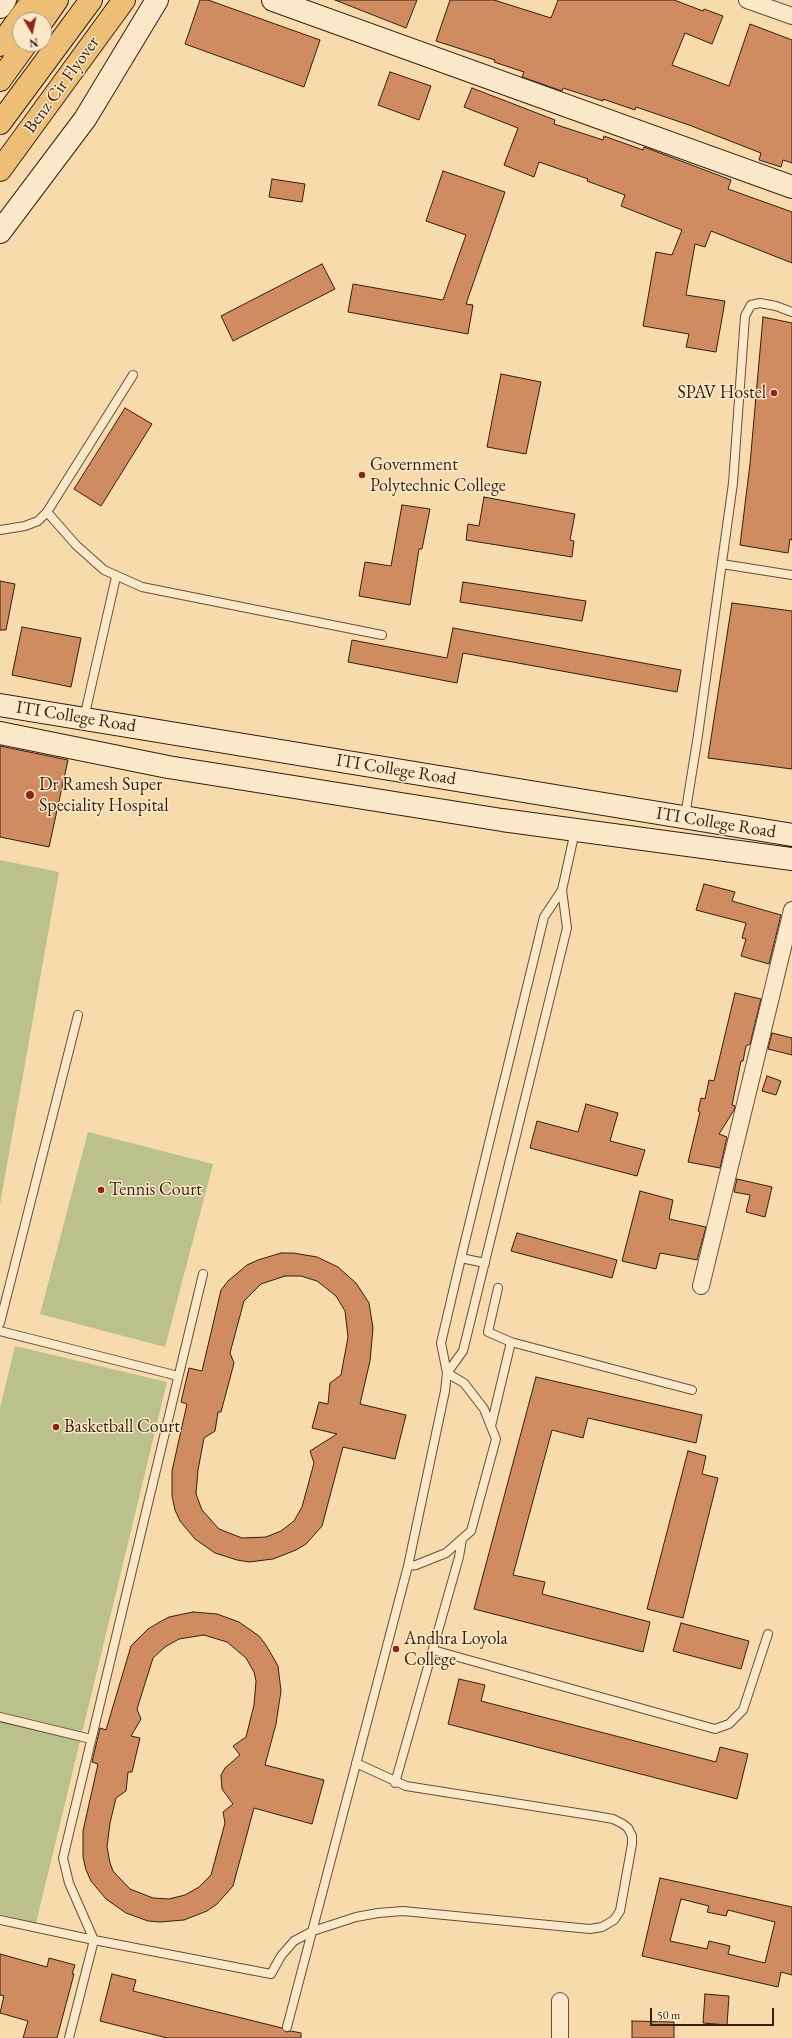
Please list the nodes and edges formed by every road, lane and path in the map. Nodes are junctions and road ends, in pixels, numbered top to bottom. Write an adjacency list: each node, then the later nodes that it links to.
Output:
1 (5, 0): 9 (street)
2 (33, 0): 12 (main road)
3 (57, 0): 10 (main road)
4 (91, 0): 15 (main road)
5 (124, 0): 16 (main road, Benz Cir Flyover)
6 (157, 0): 18 (street)
7 (273, 0): 17 (street)
8 (747, 0): 11 (street)
9 (0, 7)
10 (49, 12)
11 (792, 16)
12 (0, 45)
13 (20, 52): 14 (main road)
14 (0, 80)
15 (0, 123)
16 (0, 170)
17 (792, 187)
18 (0, 232)
19 (792, 312): 23 (lane)
20 (133, 376): 21 (lane)
21 (47, 512): 22 (lane); 25 (lane)
22 (0, 530)
23 (722, 564): 24 (lane); 30 (lane)
24 (792, 574)
25 (116, 577): 26 (lane); 28 (lane)
26 (382, 635)
27 (0, 704): 28 (street, ITI College Road)
28 (84, 718): 30 (street, ITI College Road)
29 (0, 733): 31 (street, ITI College Road)
30 (684, 817): 32 (street, ITI College Road)
31 (575, 830): 33 (street, ITI College Road); 34 (lane)
32 (792, 835)
33 (792, 859)
34 (562, 890): 37 (lane); 38 (lane)
35 (792, 910): 40 (street)
36 (78, 1015): 42 (lane)
37 (461, 1258): 38 (lane); 45 (lane)
38 (485, 1264): 45 (lane)
39 (203, 1274): 46 (lane)
40 (701, 1286)
41 (498, 1288): 44 (lane)
42 (0, 1323)
43 (0, 1331): 46 (lane)
44 (512, 1342): 47 (lane); 48 (lane)
45 (447, 1373): 48 (lane); 50 (lane)
46 (178, 1376): 54 (lane)
47 (692, 1390)
48 (491, 1426): 49 (lane)
49 (462, 1539): 50 (lane); 52 (lane)
50 (408, 1566): 55 (lane)
51 (768, 1634): 52 (lane)
52 (433, 1650): 56 (lane)
53 (0, 1717): 54 (lane)
54 (91, 1739): 59 (lane)
55 (356, 1763): 56 (lane); 58 (lane)
56 (395, 1783): 58 (lane)
57 (0, 1920): 59 (lane)
58 (313, 1931): 59 (lane); 61 (lane)
59 (94, 1940): 62 (lane)
60 (560, 2001): 63 (street)
61 (287, 2027)
62 (69, 2038)
63 (560, 2038)

